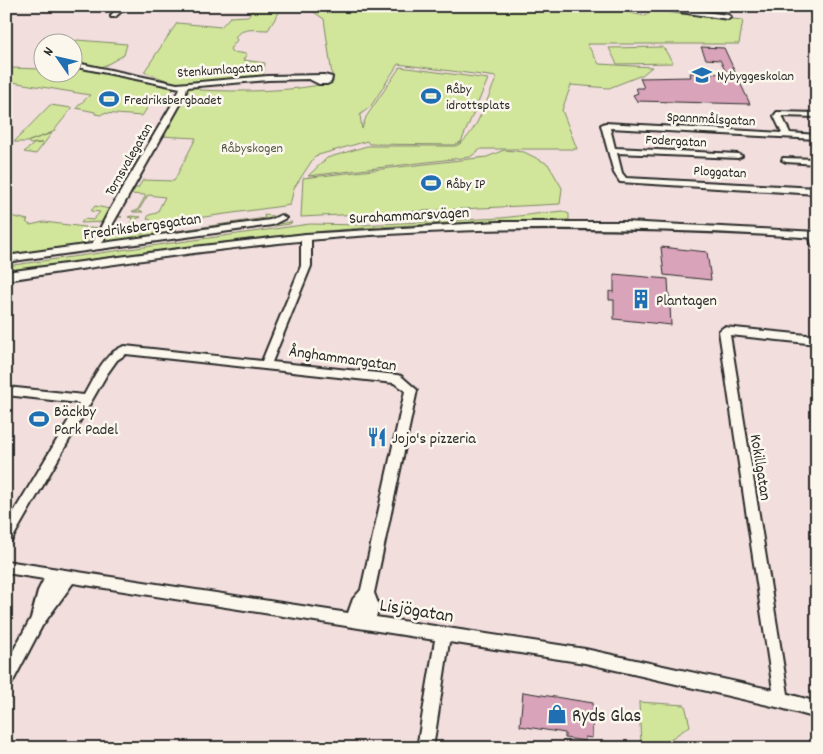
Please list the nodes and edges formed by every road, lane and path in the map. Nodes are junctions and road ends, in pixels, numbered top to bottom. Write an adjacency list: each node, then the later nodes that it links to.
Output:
1 (124, 6): 3 (street)
2 (643, 6): 4 (street)
3 (113, 16)
4 (728, 17)
5 (82, 66): 7 (street, Stenkumlagatan)
6 (312, 78): 7 (street, Stenkumlagatan)
7 (184, 86): 19 (street, Tornsvalegatan)
8 (817, 115): 9 (street)
9 (787, 135): 10 (street, Spannmålsgatan); 11 (street, Spannmålsgatan)
10 (817, 137)
11 (612, 150): 12 (street, Fodergatan); 15 (street, Ploggatan)
12 (738, 156)
13 (786, 160): 14 (street)
14 (817, 162)
15 (817, 190)
16 (281, 218): 19 (street, Fredriksbergsgatan)
17 (306, 237): 18 (main road, Surahammarsvägen); 21 (main road, Surahammarsvägen); 23 (street)
18 (816, 238)
19 (96, 246): 20 (street, Fredriksbergsgatan)
20 (6, 259)
21 (6, 276)
22 (817, 340): 34 (street, Kokillgatan)
23 (266, 364): 25 (street, Ånghammargatan); 30 (street, Ånghammargatan)
24 (6, 391): 25 (street)
25 (87, 400): 26 (street)
26 (6, 536)
27 (6, 567): 28 (street, Lisjögatan)
28 (53, 574): 29 (street, Lisjögatan); 31 (street)
29 (70, 576): 30 (street, Lisjögatan); 31 (street)
30 (361, 620): 32 (street, Lisjögatan)
31 (37, 621): 33 (street)
32 (443, 634): 34 (street, Lisjögatan); 36 (street)
33 (6, 680)
34 (781, 700): 35 (street, Lisjögatan)
35 (817, 710)
36 (425, 748)

